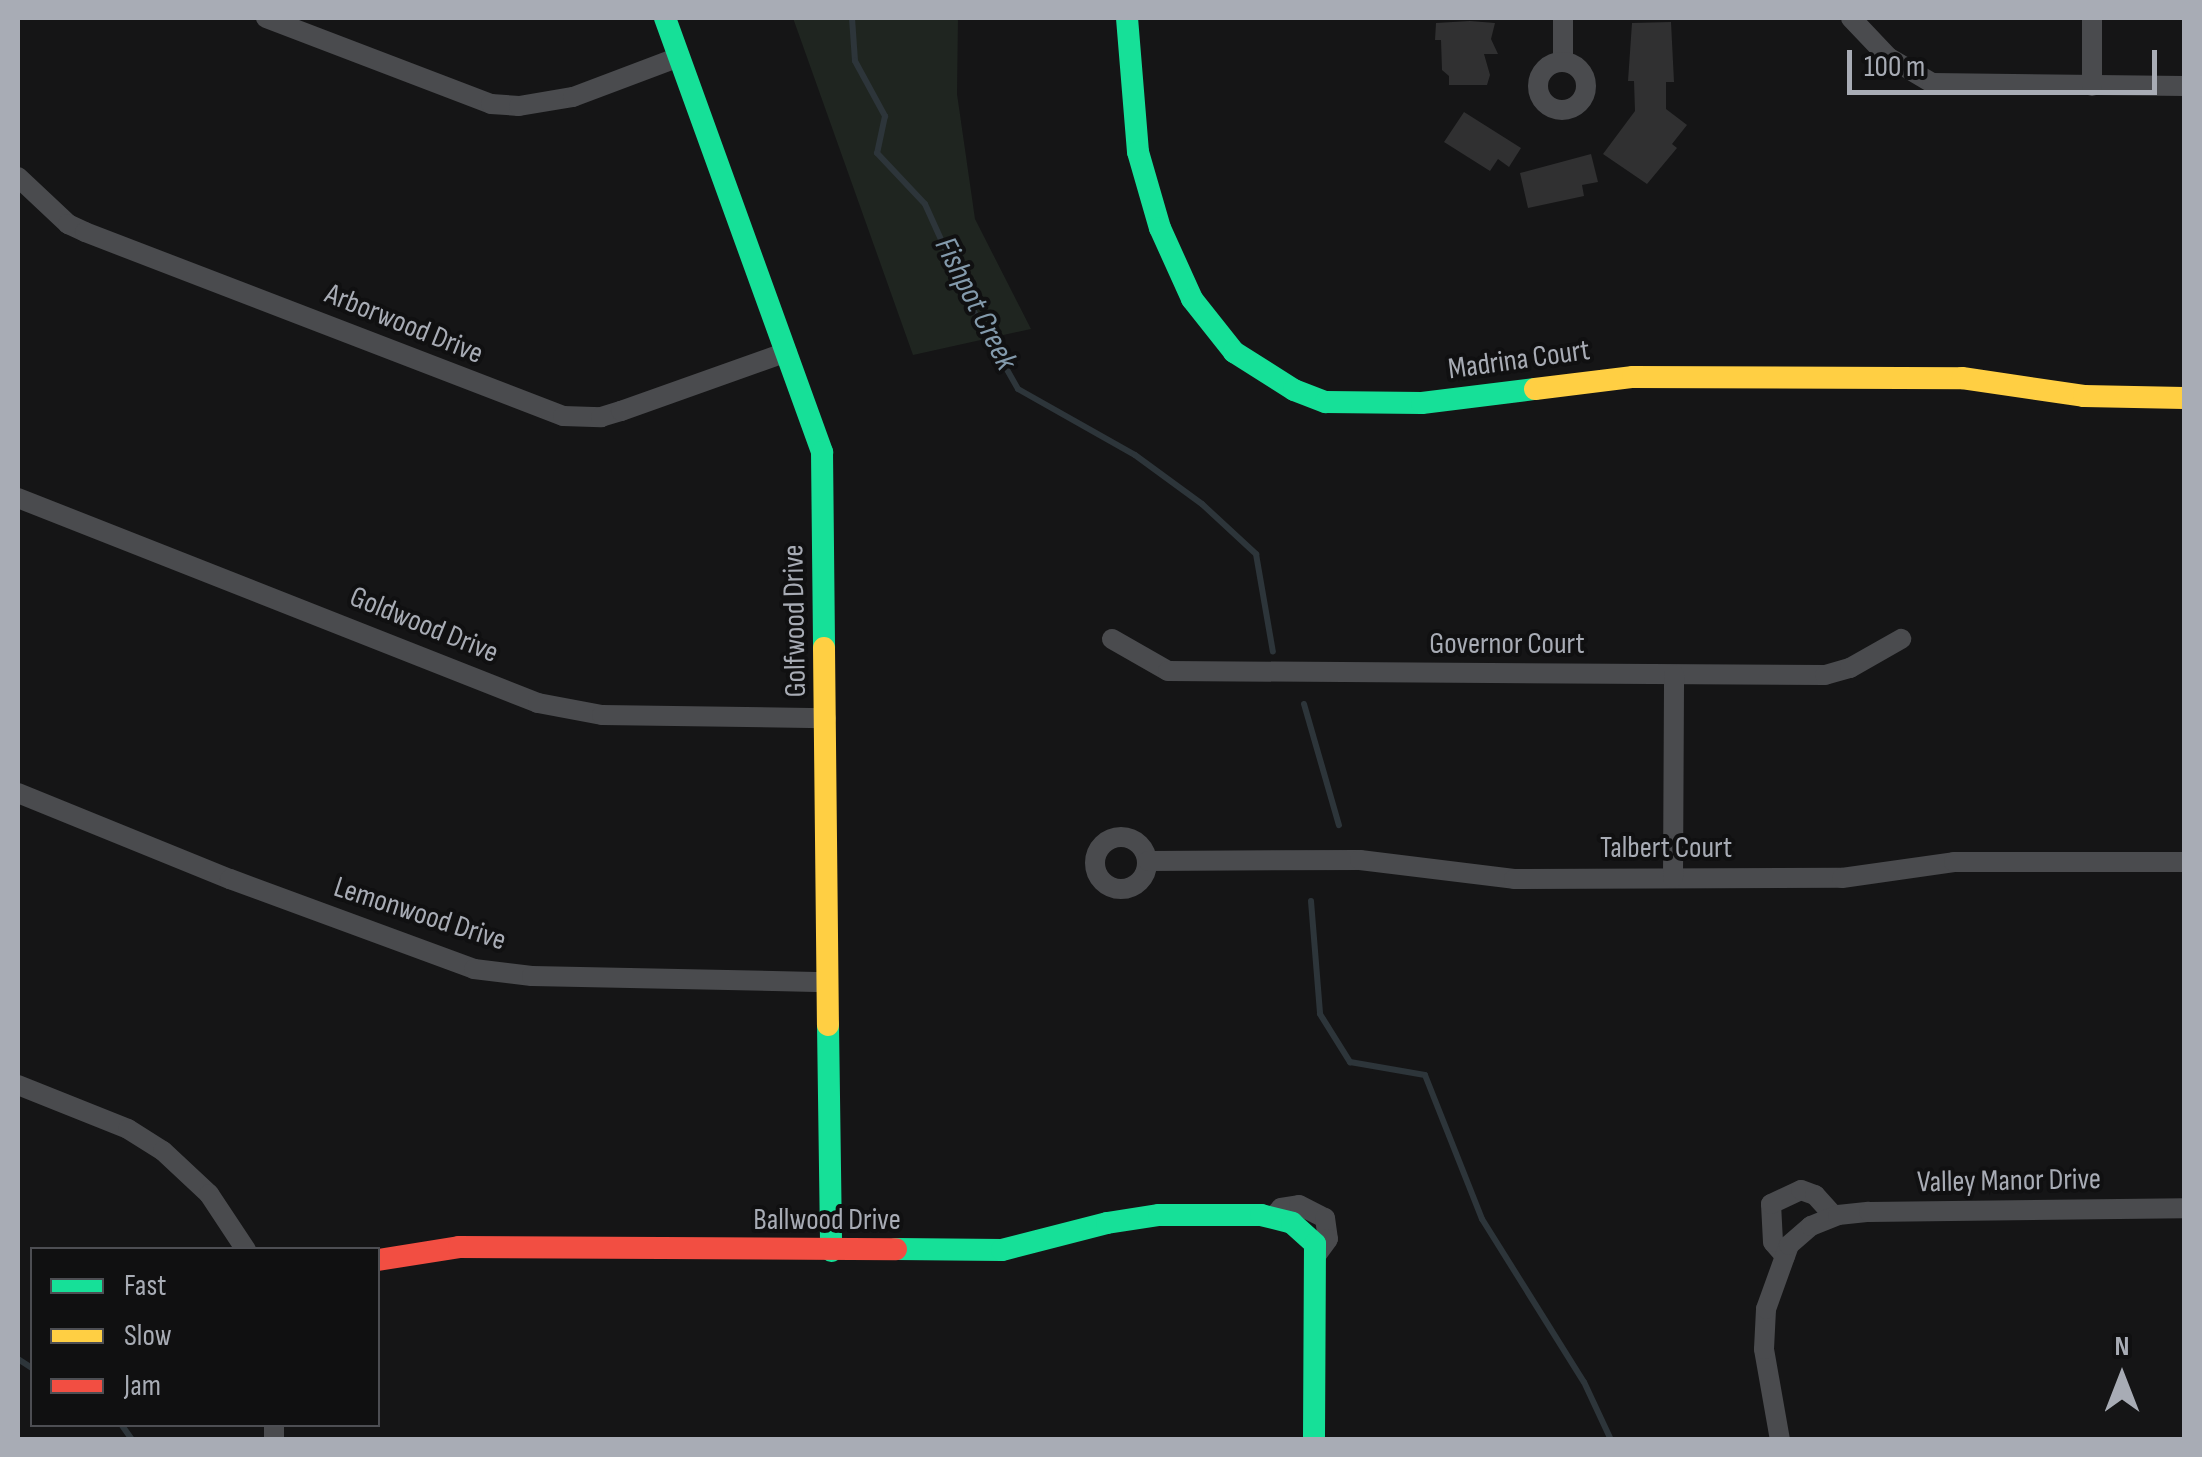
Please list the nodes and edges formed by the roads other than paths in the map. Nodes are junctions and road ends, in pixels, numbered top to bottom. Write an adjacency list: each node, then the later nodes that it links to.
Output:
1 (266, 18): 7 (street)
2 (665, 18): 7 (street, Golfwood Drive)
3 (1128, 18): 13 (street, Madrina Court)
4 (1563, 18): 8 (street)
5 (1850, 18): 9 (street)
6 (2092, 18): 9 (street)
7 (679, 57): 12 (street, Golfwood Drive)
8 (1563, 62)
9 (2092, 86): 10 (street)
10 (2184, 86)
11 (18, 177): 12 (street, Arborwood Drive)
12 (788, 352): 18 (street, Golfwood Drive)
13 (2184, 398)
14 (18, 498): 18 (street, Goldwood Drive)
15 (1900, 638): 17 (street, Governor Court)
16 (1112, 639): 17 (street, Governor Court)
17 (1674, 675): 22 (street)
18 (826, 718): 23 (street, Golfwood Drive)
19 (18, 793): 23 (street, Lemonwood Drive)
20 (1148, 861): 22 (street, Talbert Court)
21 (2184, 862): 22 (street, Talbert Court)
22 (1673, 878)
23 (827, 982): 28 (street, Golfwood Drive)
24 (18, 1084): 27 (street)
25 (2184, 1208): 26 (street, Valley Manor Drive)
26 (1834, 1216): 29 (street); 29 (street)
27 (244, 1247)
28 (832, 1251): 30 (street, Ballwood Drive); 31 (street, Ballwood Drive)
29 (1784, 1256): 32 (street)
30 (380, 1260)
31 (1314, 1440)
32 (1780, 1440)

